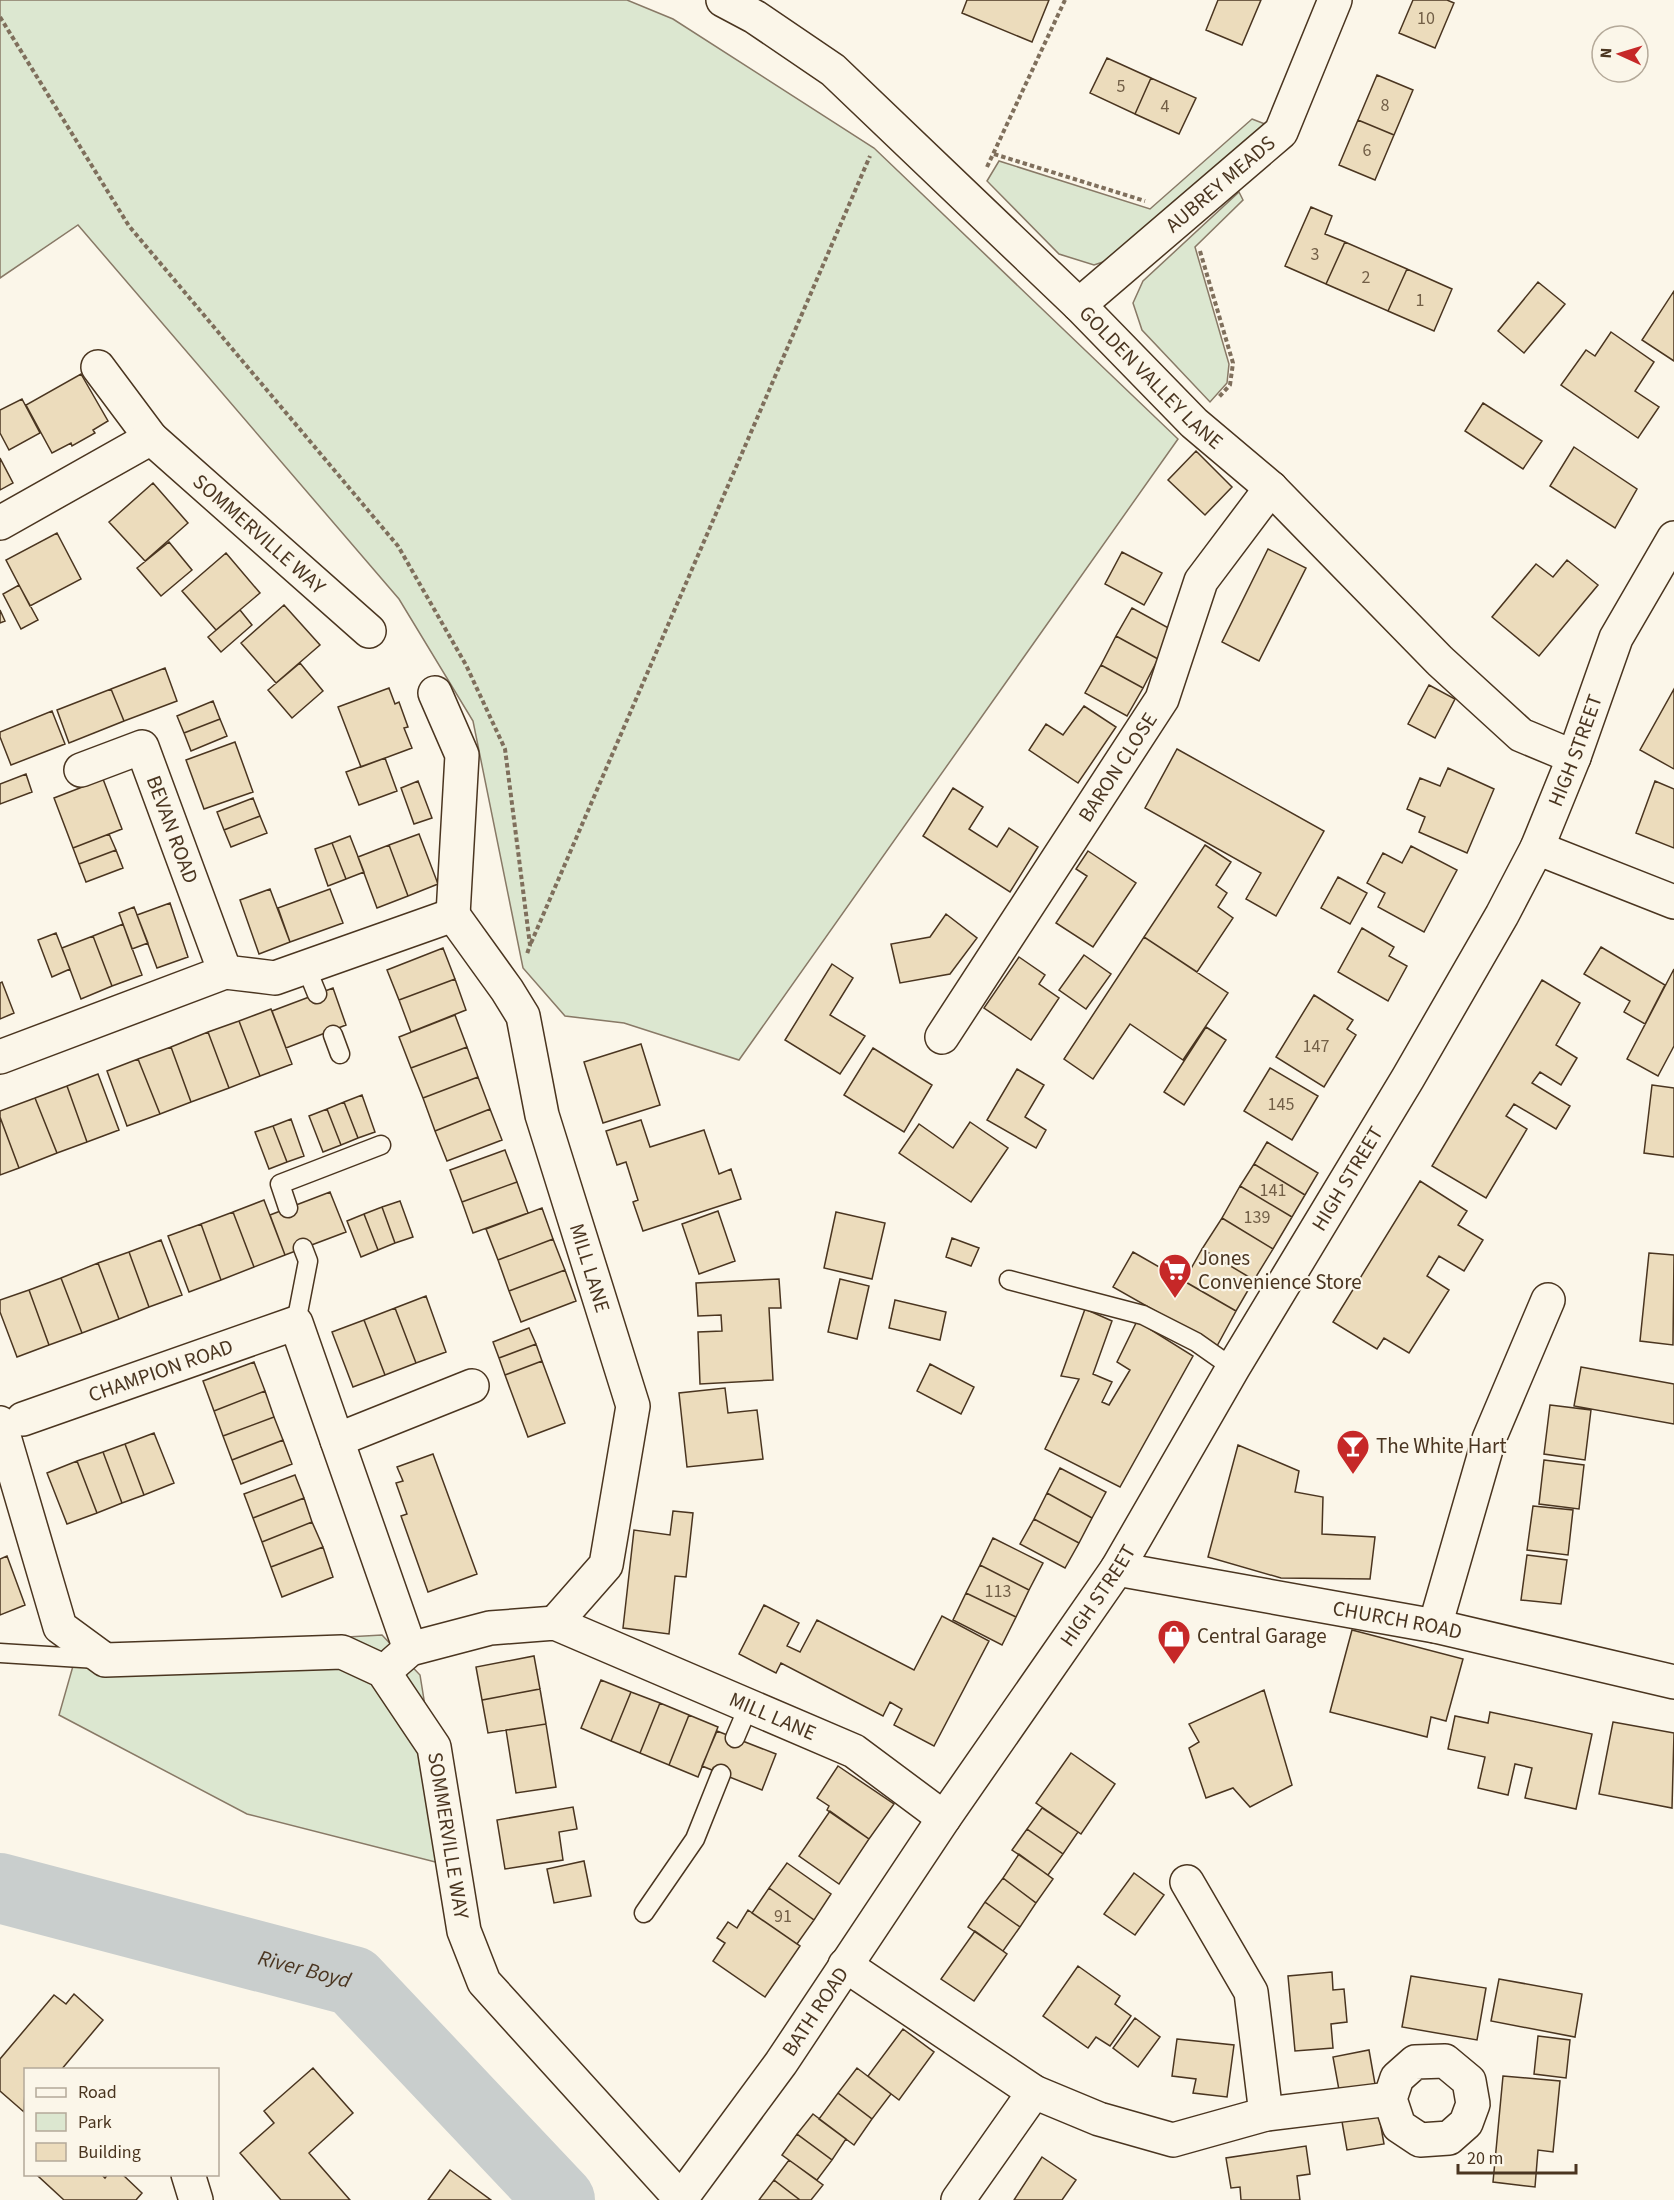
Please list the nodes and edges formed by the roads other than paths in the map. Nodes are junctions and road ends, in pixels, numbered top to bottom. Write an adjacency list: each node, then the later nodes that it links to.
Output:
1 (723, 0): 3 (street, GOLDEN VALLEY LANE)
2 (1335, 0): 3 (street, AUBREY MEADS)
3 (1079, 306): 6 (street, GOLDEN VALLEY LANE)
4 (98, 367): 5 (street, SOMMERVILLE WAY)
5 (151, 438): 7 (street); 9 (street, SOMMERVILLE WAY)
6 (1271, 488): 11 (street, GOLDEN VALLEY LANE); 18 (street, BARON CLOSE)
7 (0, 523)
8 (1674, 538): 11 (street, HIGH STREET)
9 (369, 631)
10 (435, 693): 15 (street)
11 (1574, 757): 13 (street, HIGH STREET)
12 (81, 770): 16 (street, BEVAN ROAD)
13 (1537, 848): 14 (street); 27 (street, HIGH STREET)
14 (1674, 902)
15 (453, 915): 16 (street); 32 (street, MILL LANE)
16 (225, 972): 20 (street)
17 (333, 1035): 19 (lane)
18 (942, 1037)
19 (340, 1054)
20 (0, 1057)
21 (381, 1145): 22 (lane)
22 (288, 1208)
23 (303, 1248): 26 (lane)
24 (1010, 1280): 27 (lane)
25 (1548, 1300): 33 (street)
26 (296, 1323): 29 (street, CHAMPION ROAD); 30 (street)
27 (1233, 1368): 31 (street, HIGH STREET)
28 (472, 1386): 30 (street)
29 (12, 1421): 36 (street)
30 (337, 1440): 34 (street)
31 (1117, 1569): 33 (street, CHURCH ROAD); 42 (street, HIGH STREET)
32 (555, 1623): 34 (street, MILL LANE); 39 (street, MILL LANE)
33 (1435, 1626): 38 (street, CHURCH ROAD)
34 (410, 1649): 37 (street, MILL LANE)
35 (0, 1653): 36 (lane)
36 (105, 1660): 37 (street)
37 (383, 1671): 51 (street, SOMMERVILLE WAY)
38 (1674, 1682)
39 (749, 1705): 40 (lane); 42 (street, MILL LANE)
40 (735, 1738)
41 (721, 1774): 44 (lane)
42 (944, 1818): 45 (street, BATH ROAD)
43 (1187, 1882): 48 (street)
44 (644, 1914)
45 (845, 1965): 46 (street); 51 (street, BATH ROAD)
46 (1034, 2092): 48 (street); 52 (street)
47 (1390, 2099): 48 (street)
48 (1266, 2114)
49 (188, 2176): 50 (street)
50 (196, 2200)
51 (680, 2200)
52 (958, 2200)

